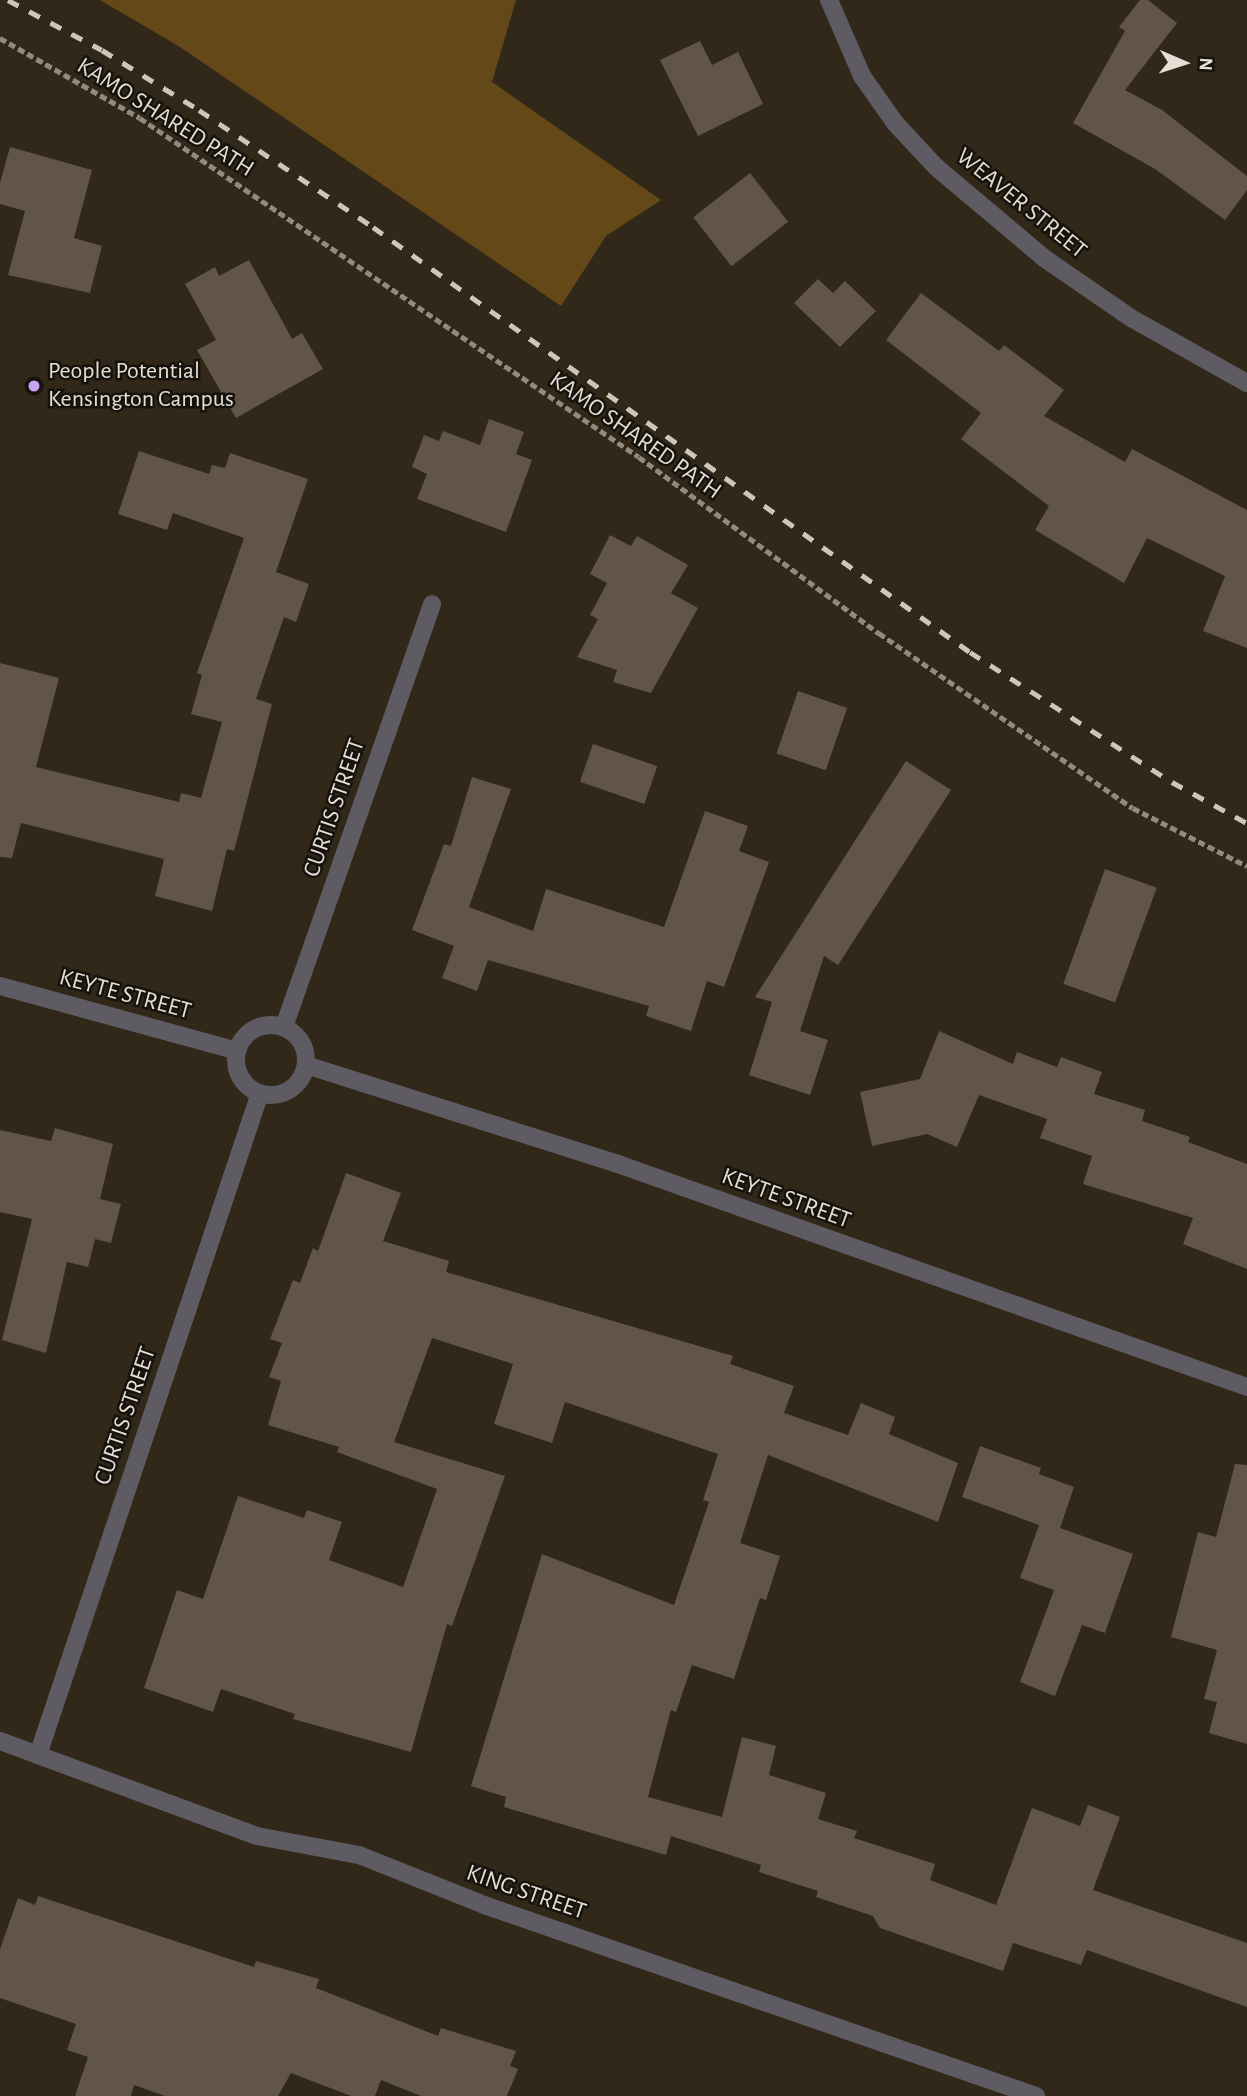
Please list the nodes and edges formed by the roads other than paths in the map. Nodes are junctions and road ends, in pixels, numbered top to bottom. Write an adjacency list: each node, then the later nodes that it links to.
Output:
1 (830, 0): 2 (street, WEAVER STREET)
2 (1247, 383)
3 (432, 604): 5 (street, CURTIS STREET)
4 (0, 986): 6 (street, KEYTE STREET)
5 (284, 1027): 6 (street); 7 (street)
6 (237, 1051): 8 (street)
7 (306, 1065): 8 (street); 9 (street, KEYTE STREET)
8 (260, 1093): 11 (street, CURTIS STREET)
9 (1247, 1387)
10 (0, 1741): 11 (street, KING STREET)
11 (38, 1755): 12 (street, KING STREET)
12 (1036, 2096)

